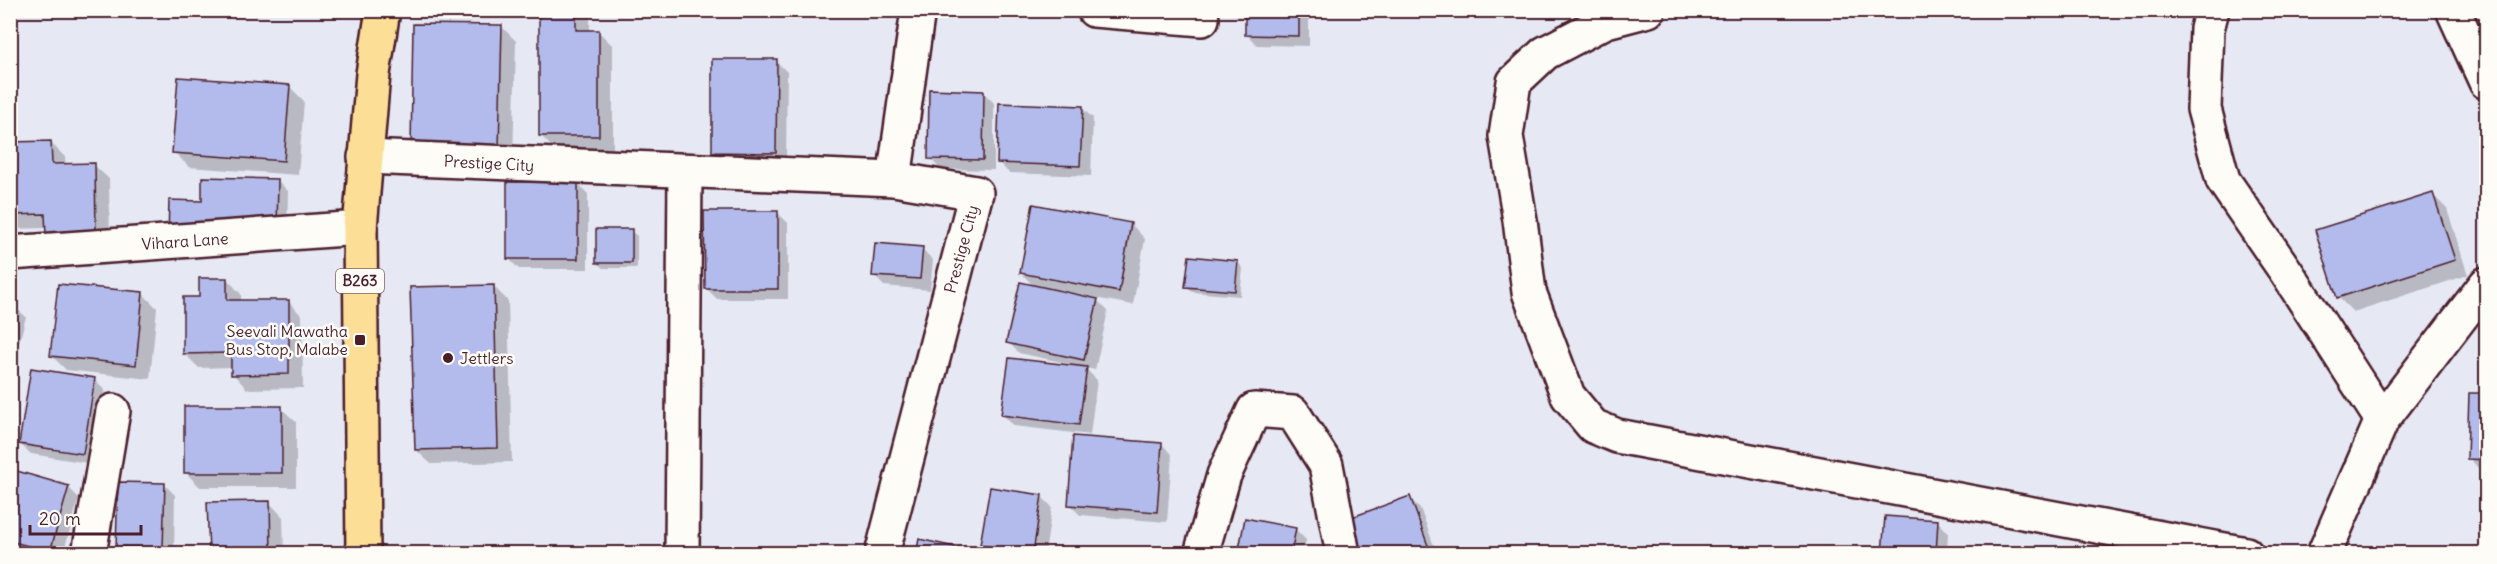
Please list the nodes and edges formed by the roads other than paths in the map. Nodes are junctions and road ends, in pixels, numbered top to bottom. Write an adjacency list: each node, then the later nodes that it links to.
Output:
1 (383, 10): 9 (main road, B263)
2 (918, 10): 11 (street)
3 (1094, 10): 7 (street)
4 (1648, 10): 23 (street)
5 (2212, 10): 16 (street)
6 (2453, 10): 8 (street)
7 (1202, 19)
8 (2487, 82)
9 (365, 157): 10 (street, Prestige City); 12 (main road, B263)
10 (686, 172): 11 (street, Prestige City); 19 (street)
11 (894, 179): 20 (street, Prestige City)
12 (360, 228): 13 (street, Vihara Lane); 18 (main road, B263)
13 (10, 253)
14 (2487, 284): 16 (street)
15 (113, 411): 17 (street)
16 (2382, 420): 24 (street)
17 (89, 554)
18 (363, 554)
19 (682, 554)
20 (882, 554)
21 (1202, 554): 22 (street)
22 (1343, 554)
23 (2246, 554)
24 (2324, 554)

